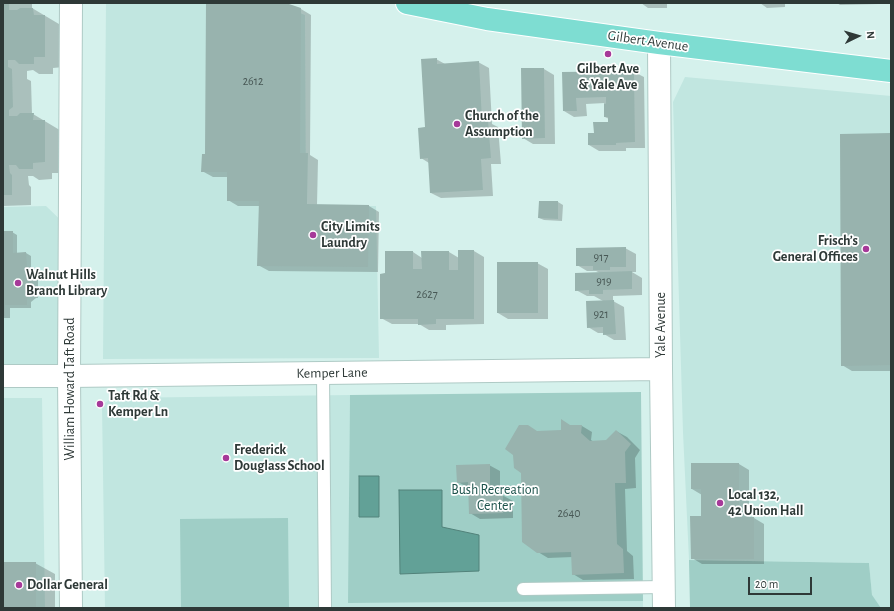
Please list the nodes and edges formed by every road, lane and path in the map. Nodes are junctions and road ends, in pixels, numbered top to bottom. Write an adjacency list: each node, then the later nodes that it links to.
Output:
1 (71, 3): 8 (street, William Howard Taft Road)
2 (407, 3): 3 (main road, Gilbert Avenue)
3 (659, 43): 4 (main road, Gilbert Avenue); 5 (street, Yale Avenue)
4 (891, 71)
5 (661, 369): 6 (street, Kemper Lane); 10 (street, Yale Avenue)
6 (322, 373): 8 (street, Kemper Lane); 12 (lane)
7 (3, 376): 8 (street, Kemper Lane)
8 (69, 376): 11 (street, William Howard Taft Road)
9 (523, 589): 10 (lane)
10 (664, 598)
11 (70, 608)
12 (325, 608)

